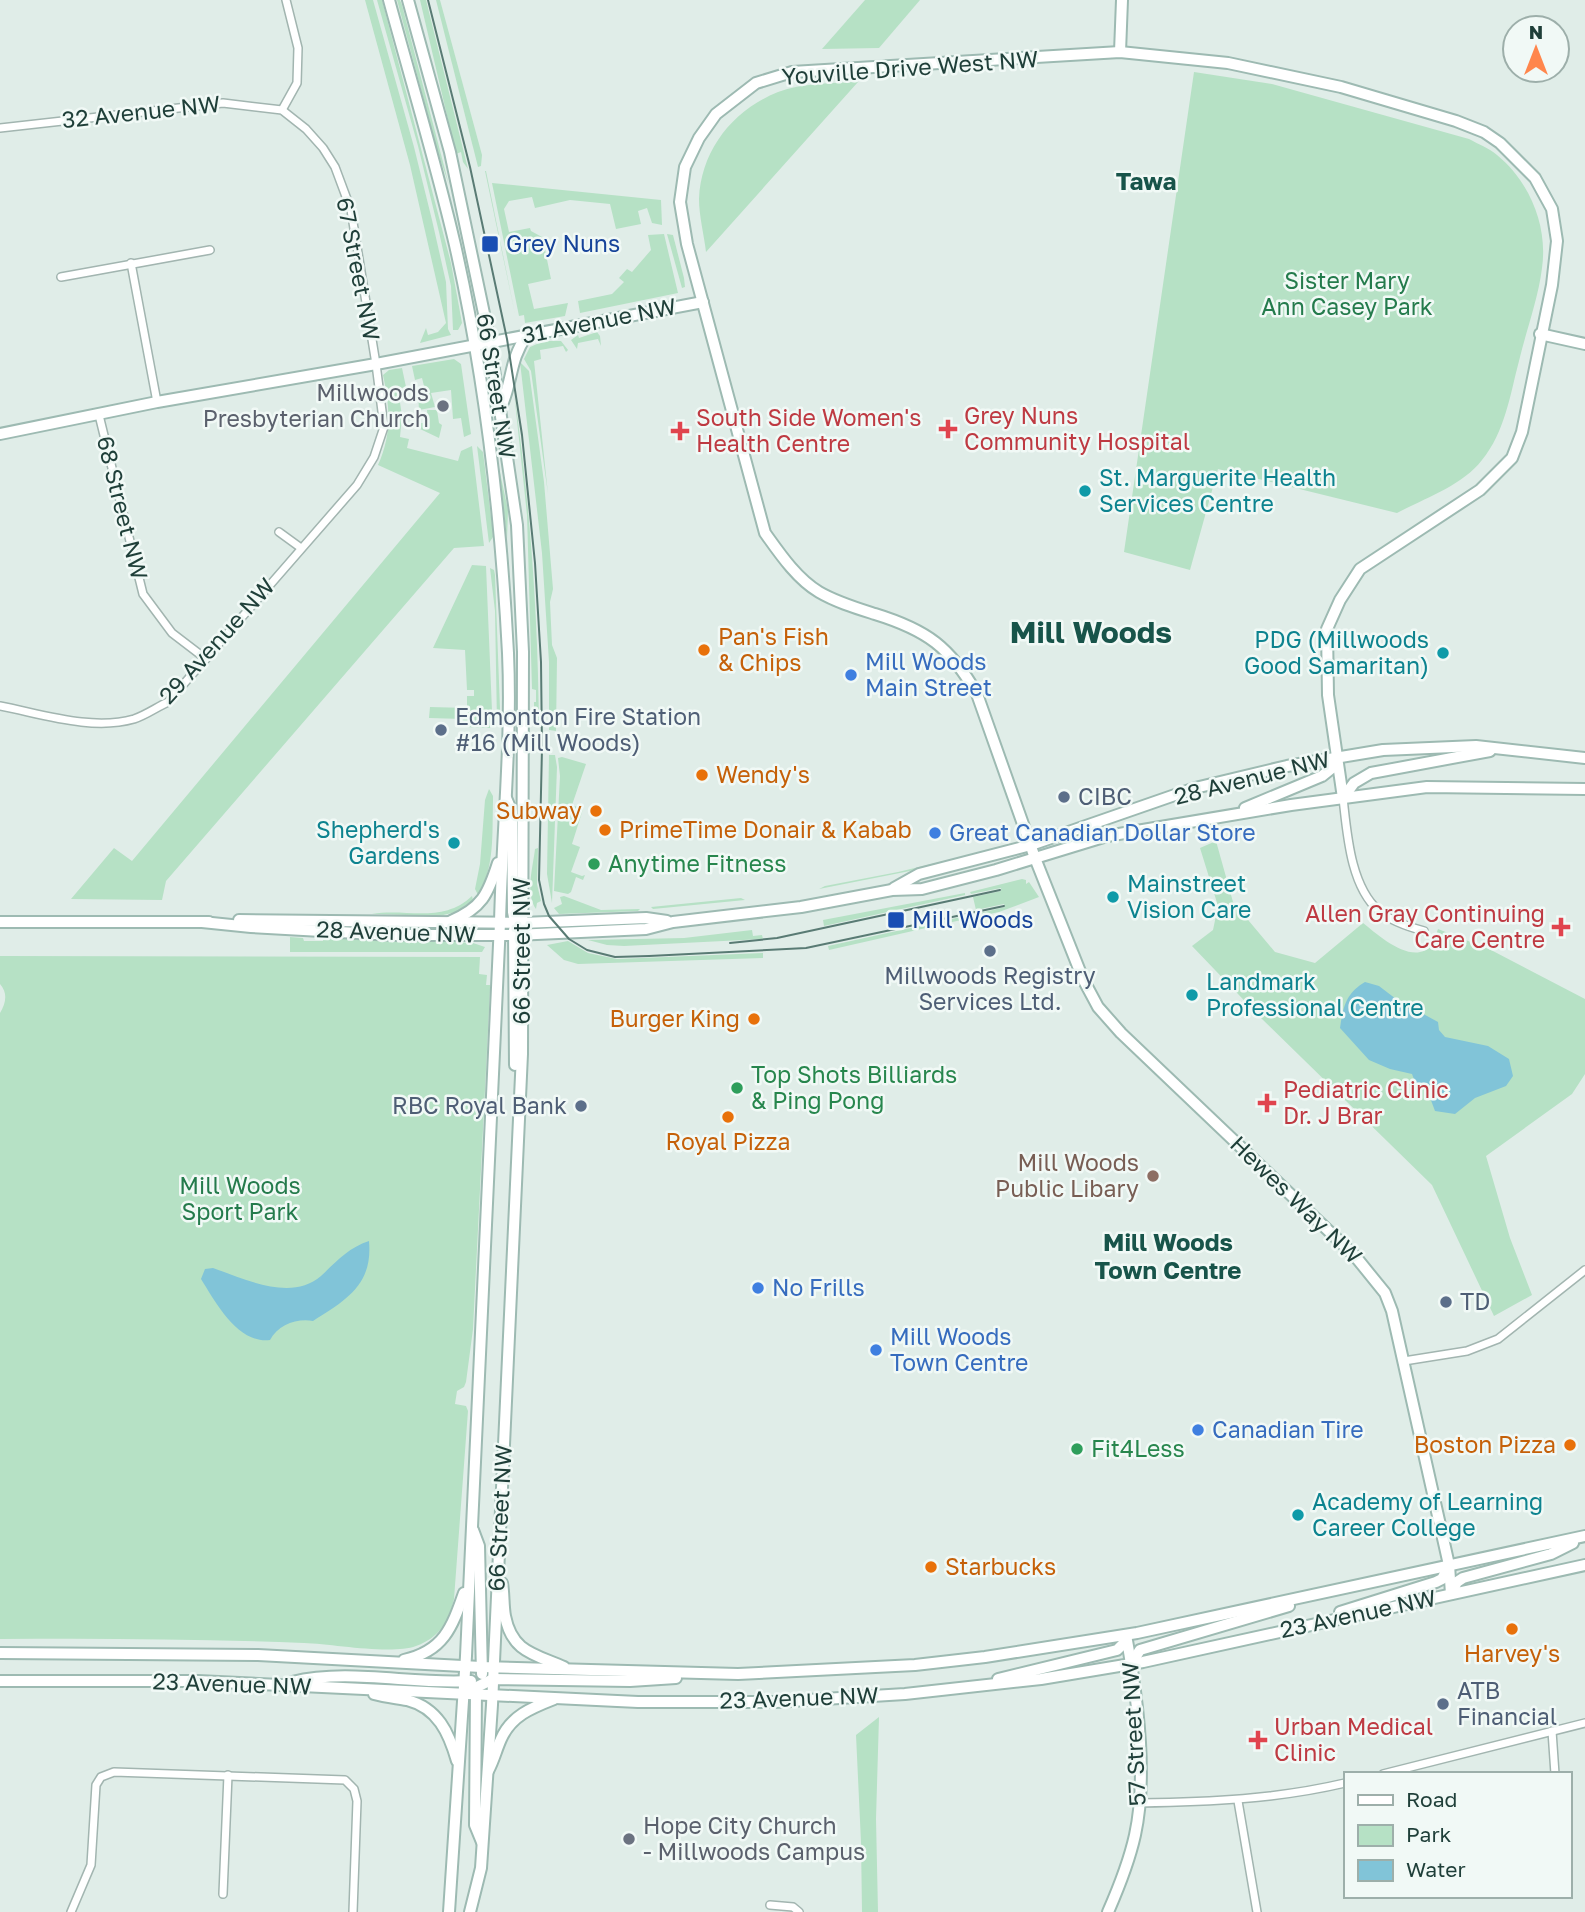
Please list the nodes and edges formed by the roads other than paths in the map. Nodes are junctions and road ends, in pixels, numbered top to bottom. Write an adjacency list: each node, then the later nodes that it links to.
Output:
1 (286, 0): 6 (street)
2 (389, 0): 16 (main road, 66 Street NW)
3 (408, 0): 14 (main road, 66 Street NW)
4 (1122, 0): 5 (main road)
5 (1120, 52): 11 (main road, Youville Drive West NW); 12 (main road, Youville Drive West NW)
6 (282, 110): 7 (street, 32 Avenue NW); 17 (street, 67 Street NW)
7 (0, 128)
8 (210, 250): 9 (street)
9 (131, 263): 10 (street); 18 (street)
10 (61, 277)
11 (703, 302): 13 (main road, 31 Avenue NW); 34 (main road, Youville Drive West NW)
12 (1540, 334): 15 (main road); 28 (main road, Youville Drive West NW)
13 (527, 335): 14 (main road, 31 Avenue NW); 19 (main road)
14 (490, 342): 16 (main road, 31 Avenue NW); 19 (main road, 66 Street NW)
15 (1585, 344)
16 (473, 345): 17 (main road, 31 Avenue NW); 31 (main road, 66 Street NW)
17 (376, 363): 18 (main road, 31 Avenue NW); 22 (street, 67 Street NW)
18 (157, 402): 20 (main road, 31 Avenue NW)
19 (500, 407): 42 (main road, 66 Street NW)
20 (99, 415): 21 (main road, 31 Avenue NW); 25 (street, 68 Street NW)
21 (0, 434)
22 (362, 478): 24 (street, 29 Avenue NW)
23 (279, 532): 24 (street)
24 (301, 548): 25 (street, 29 Avenue NW)
25 (206, 659): 26 (street, 29 Avenue NW)
26 (0, 706)
27 (1506, 748): 28 (main road, 28 Avenue NW); 29 (main road, 28 Avenue NW); 32 (main road)
28 (1338, 757): 32 (main road, Youville Drive West NW); 33 (main road); 34 (main road, 28 Avenue NW)
29 (1585, 758)
30 (1585, 789): 32 (main road, 28 Avenue NW)
31 (506, 796): 35 (main road, 66 Street NW); 42 (main road)
32 (1343, 797): 33 (main road, 28 Avenue NW); 43 (street)
33 (1221, 817): 36 (main road, 28 Avenue NW)
34 (1031, 845): 36 (main road, Youville Drive West NW); 37 (main road, 28 Avenue NW)
35 (502, 851): 40 (main road); 41 (main road, 66 Street NW)
36 (1035, 858): 37 (main road, 28 Avenue NW); 46 (main road, Hewes Way NW)
37 (891, 890): 42 (main road, 28 Avenue NW)
38 (0, 922): 39 (main road, 28 Avenue NW)
39 (202, 922): 40 (main road, 28 Avenue NW); 44 (main road, 28 Avenue NW)
40 (446, 923): 41 (main road, 28 Avenue NW)
41 (500, 923): 42 (main road); 44 (main road, 66 Street NW)
42 (519, 929): 44 (main road, 28 Avenue NW); 49 (main road, 66 Street NW)
43 (1424, 931)
44 (500, 935): 47 (main road, 66 Street NW)
45 (1585, 1270): 46 (street)
46 (1404, 1361): 51 (main road, Hewes Way NW)
47 (471, 1524): 52 (main road, 66 Street NW); 64 (main road)
48 (1585, 1537): 51 (main road, 23 Avenue NW); 53 (main road)
49 (498, 1560): 61 (main road); 64 (main road, 66 Street NW)
50 (1585, 1565): 53 (main road, 23 Avenue NW)
51 (1449, 1566): 53 (main road, Hewes Way NW); 54 (main road, 23 Avenue NW); 55 (main road)
52 (468, 1580): 58 (main road); 60 (main road, 66 Street NW)
53 (1451, 1594): 55 (main road, 23 Avenue NW)
54 (1310, 1595): 56 (main road, 23 Avenue NW); 59 (main road)
55 (1310, 1624): 59 (main road, 23 Avenue NW)
56 (1126, 1635): 59 (main road, 57 Street NW); 62 (main road, 23 Avenue NW); 66 (main road)
57 (0, 1653): 58 (main road, 23 Avenue NW)
58 (394, 1661): 60 (main road, 23 Avenue NW)
59 (1131, 1664): 66 (main road, 23 Avenue NW); 79 (main road, 57 Street NW)
60 (465, 1666): 64 (main road, 66 Street NW); 64 (main road, 23 Avenue NW)
61 (570, 1670): 62 (main road, 23 Avenue NW); 64 (main road, 23 Avenue NW)
62 (738, 1674): 64 (main road)
63 (0, 1681): 65 (main road, 23 Avenue NW)
64 (479, 1681): 65 (main road); 67 (main road, 23 Avenue NW); 68 (main road, 66 Street NW); 72 (main road, 66 Street NW); 80 (main road)
65 (279, 1685): 67 (main road, 23 Avenue NW)
66 (972, 1687): 69 (main road, 23 Avenue NW)
67 (351, 1688): 72 (main road)
68 (492, 1694): 69 (main road, 23 Avenue NW); 75 (main road, 66 Street NW)
69 (558, 1697): 75 (main road)
70 (1585, 1723): 71 (street)
71 (1552, 1731): 73 (street); 74 (street)
72 (459, 1768): 85 (main road, 66 Street NW)
73 (1417, 1770)
74 (1555, 1772)
75 (487, 1773): 80 (main road, 66 Street NW)
76 (228, 1775): 81 (street); 83 (street); 84 (street)
77 (1344, 1783): 78 (street)
78 (1238, 1801): 79 (street); 89 (street)
79 (1140, 1803): 88 (main road, 57 Street NW)
80 (482, 1845): 86 (main road, 66 Street NW)
81 (223, 1894)
82 (770, 1905): 87 (street)
83 (71, 1912)
84 (353, 1912)
85 (449, 1912)
86 (470, 1912)
87 (799, 1912)
88 (1108, 1912)
89 (1257, 1912)

